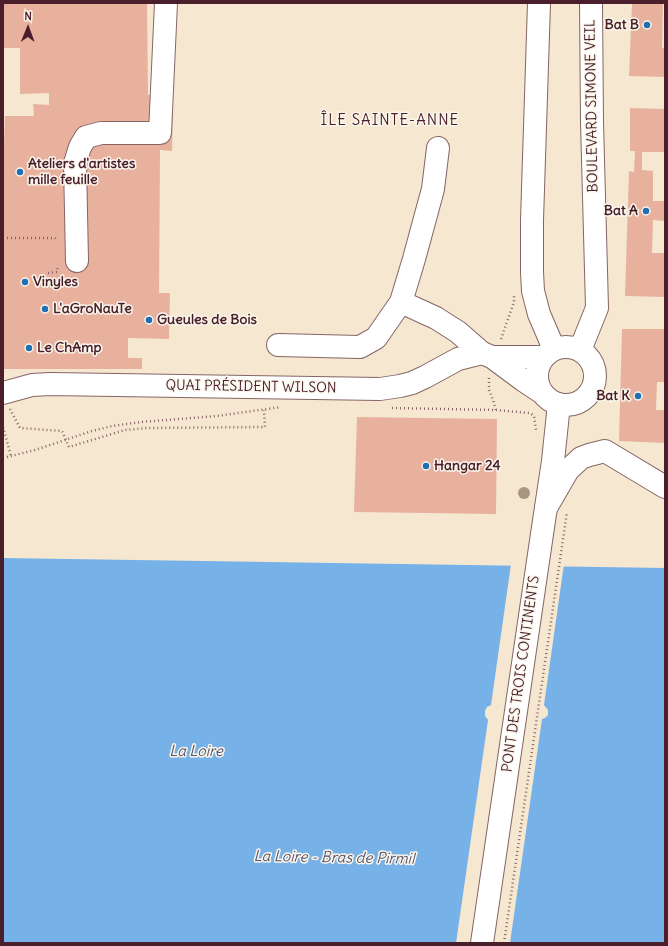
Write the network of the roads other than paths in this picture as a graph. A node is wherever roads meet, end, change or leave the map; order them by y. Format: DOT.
graph roads {
  1 [pos="166,3"];
  2 [pos="539,3"];
  3 [pos="591,3"];
  4 [pos="438,148"];
  5 [pos="68,262"];
  6 [pos="401,302"];
  7 [pos="278,345"];
  8 [pos="580,350"];
  9 [pos="549,353"];
  10 [pos="488,362"];
  11 [pos="541,392"];
  12 [pos="5,398"];
  13 [pos="559,404"];
  14 [pos="665,487"];
  15 [pos="546,509"];
  16 [pos="482,943"];
  1 -- 5 [label="main road"];
  2 -- 9 [label="main road"];
  3 -- 8 [label="main road, BOULEVARD SIMONE VEIL"];
  4 -- 6 [label="main road"];
  6 -- 7 [label="main road"];
  6 -- 10 [label="main road"];
  8 -- 9 [label="main road"];
  8 -- 13 [label="main road"];
  9 -- 10 [label="main road, QUAI PRÉSIDENT WILSON"];
  9 -- 11 [label="main road"];
  10 -- 11 [label="main road"];
  10 -- 12 [label="main road, QUAI PRÉSIDENT WILSON"];
  11 -- 13 [label="main road"];
  13 -- 15 [label="main road, PONT DES TROIS CONTINENTS"];
  14 -- 15 [label="main road"];
  15 -- 16 [label="main road, PONT DES TROIS CONTINENTS"];
}
